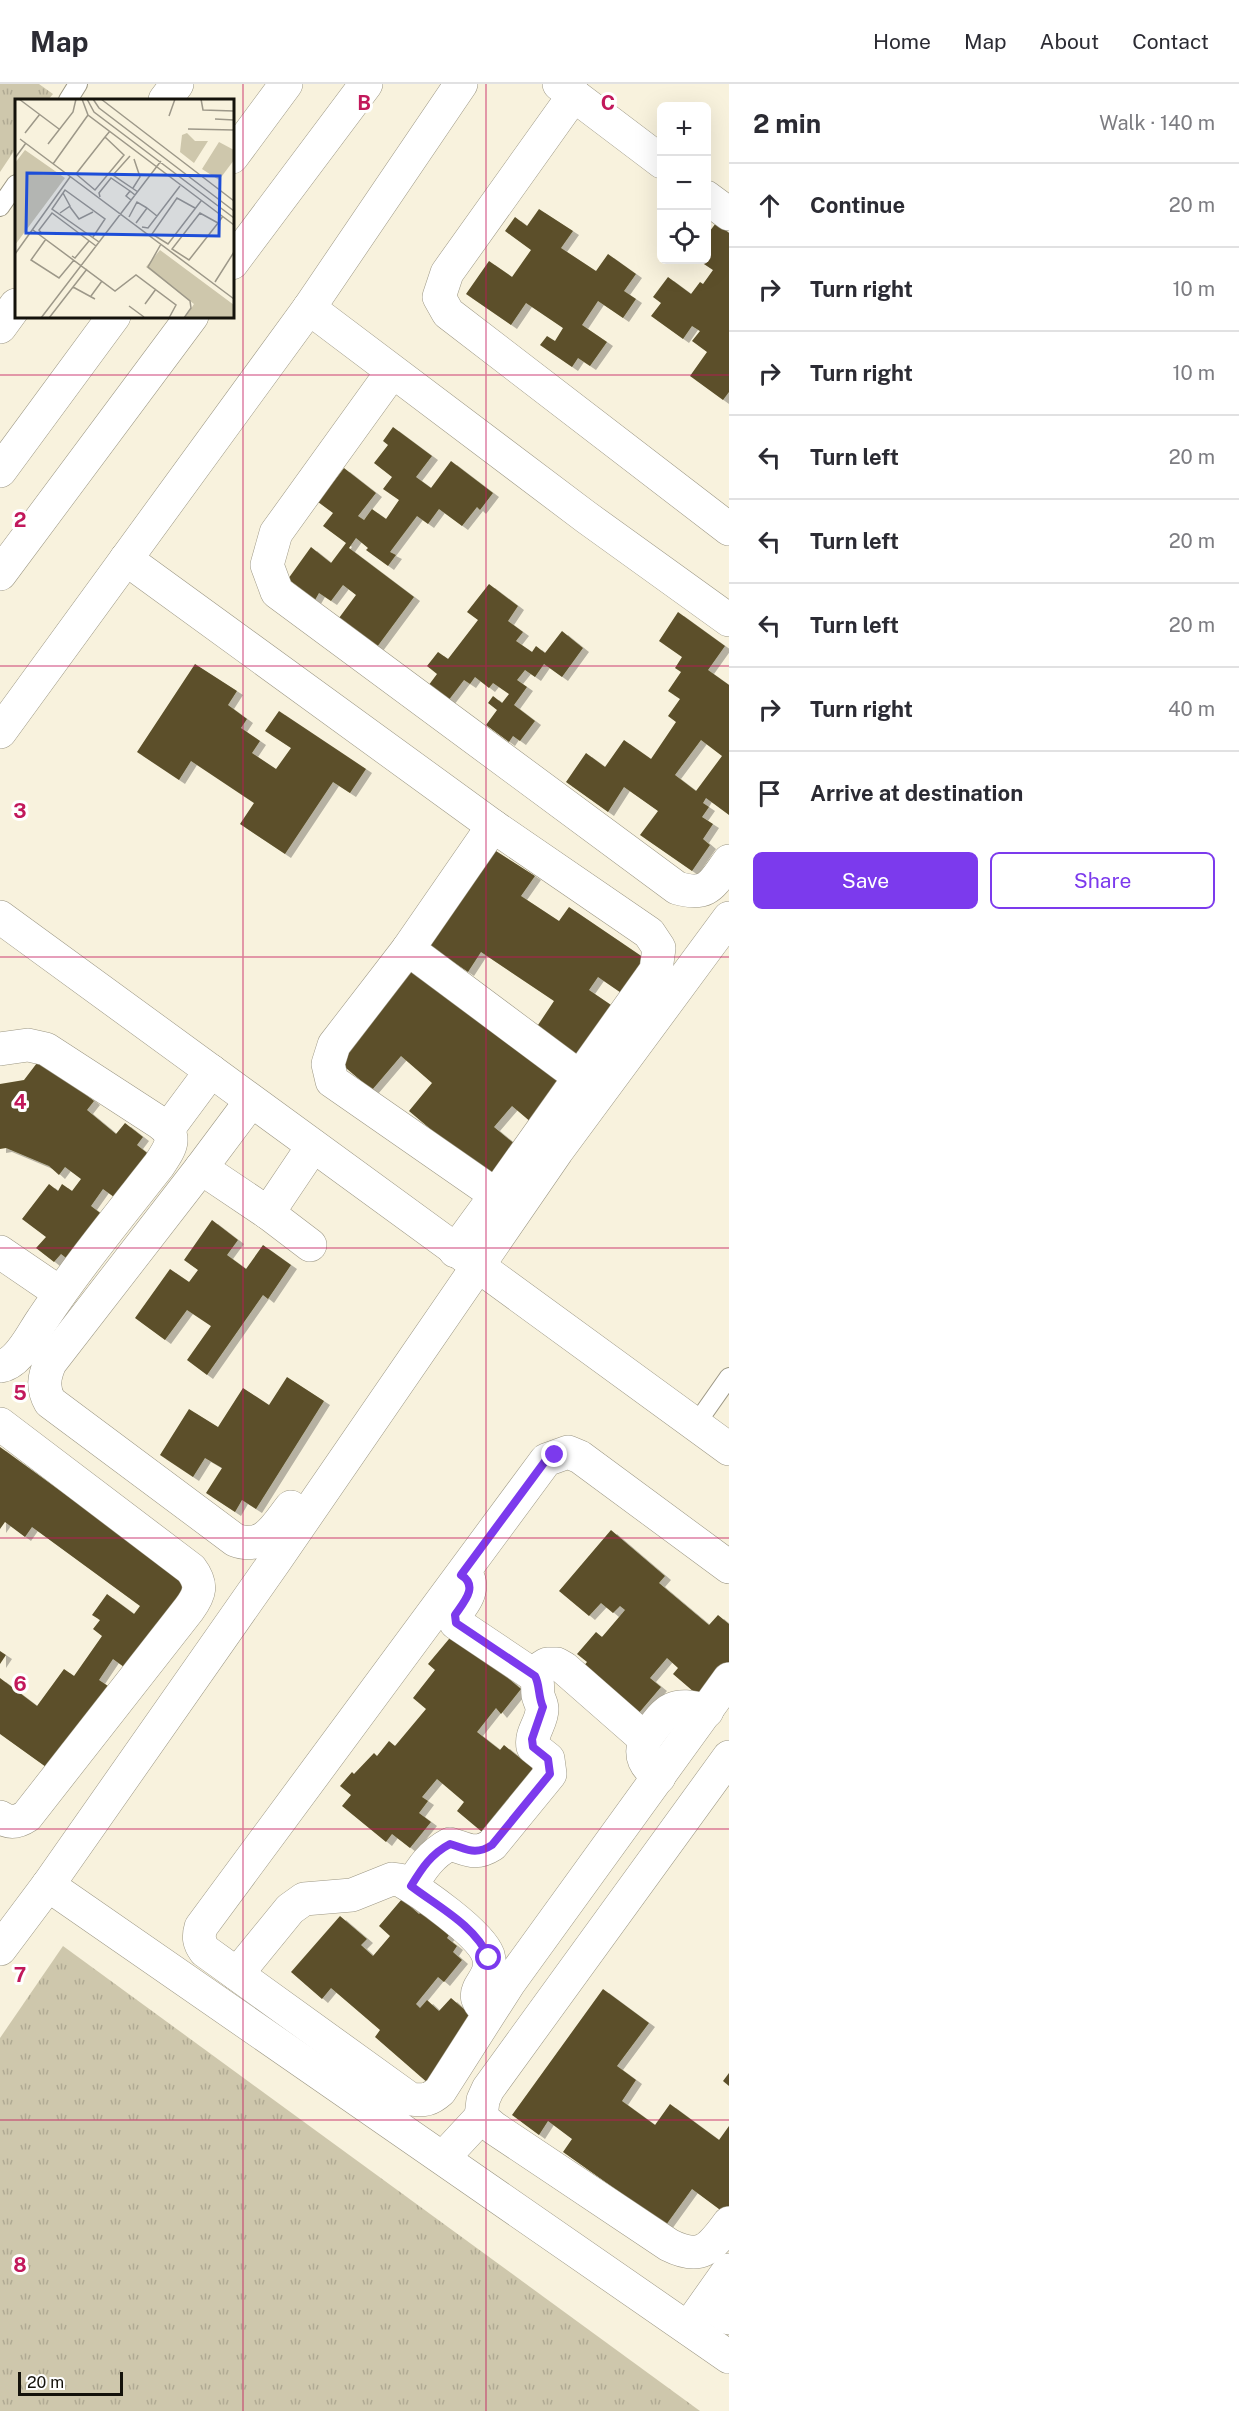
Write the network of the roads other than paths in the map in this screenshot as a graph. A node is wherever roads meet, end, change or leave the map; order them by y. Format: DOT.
graph roads {
  1 [pos="177,84"];
  2 [pos="286,84"];
  3 [pos="366,84"];
  4 [pos="461,84"];
  5 [pos="566,90"];
  6 [pos="166,99"];
  7 [pos="234,154"];
  8 [pos="657,158"];
  9 [pos="15,185"];
  10 [pos="711,201"];
  11 [pos="0,207"];
  12 [pos="729,214"];
  13 [pos="234,260"];
  14 [pos="15,306"];
  15 [pos="309,308"];
  16 [pos="113,318"];
  17 [pos="191,318"];
  18 [pos="0,327"];
  19 [pos="392,372"];
  20 [pos="0,471"];
  21 [pos="729,529"];
  22 [pos="126,560"];
  23 [pos="0,574"];
  24 [pos="729,620"];
  25 [pos="0,732"];
  26 [pos="493,826"];
  27 [pos="729,861"];
  28 [pos="0,917"];
  29 [pos="729,918"];
  30 [pos="408,949"];
  31 [pos="0,1049"];
  32 [pos="211,1071"];
  33 [pos="581,1078"];
  34 [pos="251,1101"];
  35 [pos="168,1129"];
  36 [pos="313,1146"];
  37 [pos="201,1168"];
  38 [pos="496,1195"];
  39 [pos="268,1213"];
  40 [pos="310,1245"];
  41 [pos="0,1252"];
  42 [pos="467,1259"];
  43 [pos="60,1293"];
  44 [pos="0,1366"];
  45 [pos="729,1377"];
  46 [pos="0,1424"];
  47 [pos="696,1424"];
  48 [pos="349,1428"];
  49 [pos="729,1449"];
  50 [pos="264,1553"];
  51 [pos="729,1567"];
  52 [pos="461,1575"];
  53 [pos="535,1676"];
  54 [pos="729,1679"];
  55 [pos="707,1711"];
  56 [pos="645,1739"];
  57 [pos="729,1757"];
  58 [pos="659,1777"];
  59 [pos="0,1817"];
  60 [pos="48,1885"];
  61 [pos="411,1886"];
  62 [pos="0,1949"];
  63 [pos="237,1974"];
  64 [pos="490,2013"];
  65 [pos="481,2117"];
  66 [pos="443,2158"];
  67 [pos="729,2223"];
  68 [pos="729,2270"];
  69 [pos="718,2310"];
  70 [pos="688,2328"];
  71 [pos="729,2356"];
  1 -- 6 [label="street"];
  2 -- 7 [label="street"];
  3 -- 13 [label="street"];
  4 -- 15 [label="street"];
  5 -- 8 [label="street"];
  5 -- 21 [label="street"];
  9 -- 11 [label="lane"];
  10 -- 12 [label="street"];
  14 -- 18 [label="street"];
  15 -- 19 [label="street"];
  15 -- 22 [label="street"];
  16 -- 20 [label="street"];
  17 -- 23 [label="street"];
  19 -- 24 [label="street"];
  19 -- 27 [label="street"];
  22 -- 25 [label="street"];
  22 -- 26 [label="street"];
  26 -- 30 [label="street"];
  26 -- 33 [label="street"];
  28 -- 32 [label="street"];
  29 -- 42 [label="street"];
  30 -- 33 [label="street"];
  30 -- 38 [label="street"];
  31 -- 35 [label="street"];
  32 -- 34 [label="street"];
  32 -- 35 [label="street"];
  33 -- 38 [label="street"];
  34 -- 36 [label="street"];
  34 -- 37 [label="street"];
  35 -- 43 [label="street"];
  36 -- 39 [label="street"];
  36 -- 42 [label="street"];
  37 -- 39 [label="street"];
  37 -- 50 [label="street"];
  38 -- 42 [label="street"];
  39 -- 40 [label="street"];
  41 -- 43 [label="street"];
  42 -- 47 [label="street"];
  42 -- 50 [label="street"];
  43 -- 44 [label="street"];
  45 -- 47 [label="lane"];
  46 -- 59 [label="street"];
  47 -- 49 [label="street"];
  48 -- 50 [label="street"];
  50 -- 60 [label="street"];
  51 -- 52 [label="street"];
  52 -- 53 [label="street"];
  52 -- 63 [label="street"];
  53 -- 56 [label="street"];
  53 -- 61 [label="street"];
  54 -- 55 [label="street"];
  55 -- 56 [label="street"];
  55 -- 58 [label="street"];
  56 -- 58 [label="street"];
  57 -- 65 [label="street"];
  58 -- 64 [label="street"];
  60 -- 62 [label="street"];
  60 -- 66 [label="street"];
  61 -- 63 [label="street"];
  61 -- 64 [label="street"];
  63 -- 64 [label="street"];
  65 -- 66 [label="street"];
  65 -- 67 [label="street"];
  66 -- 70 [label="street"];
  68 -- 69 [label="street"];
  69 -- 70 [label="street"];
  70 -- 71 [label="street"];
}
